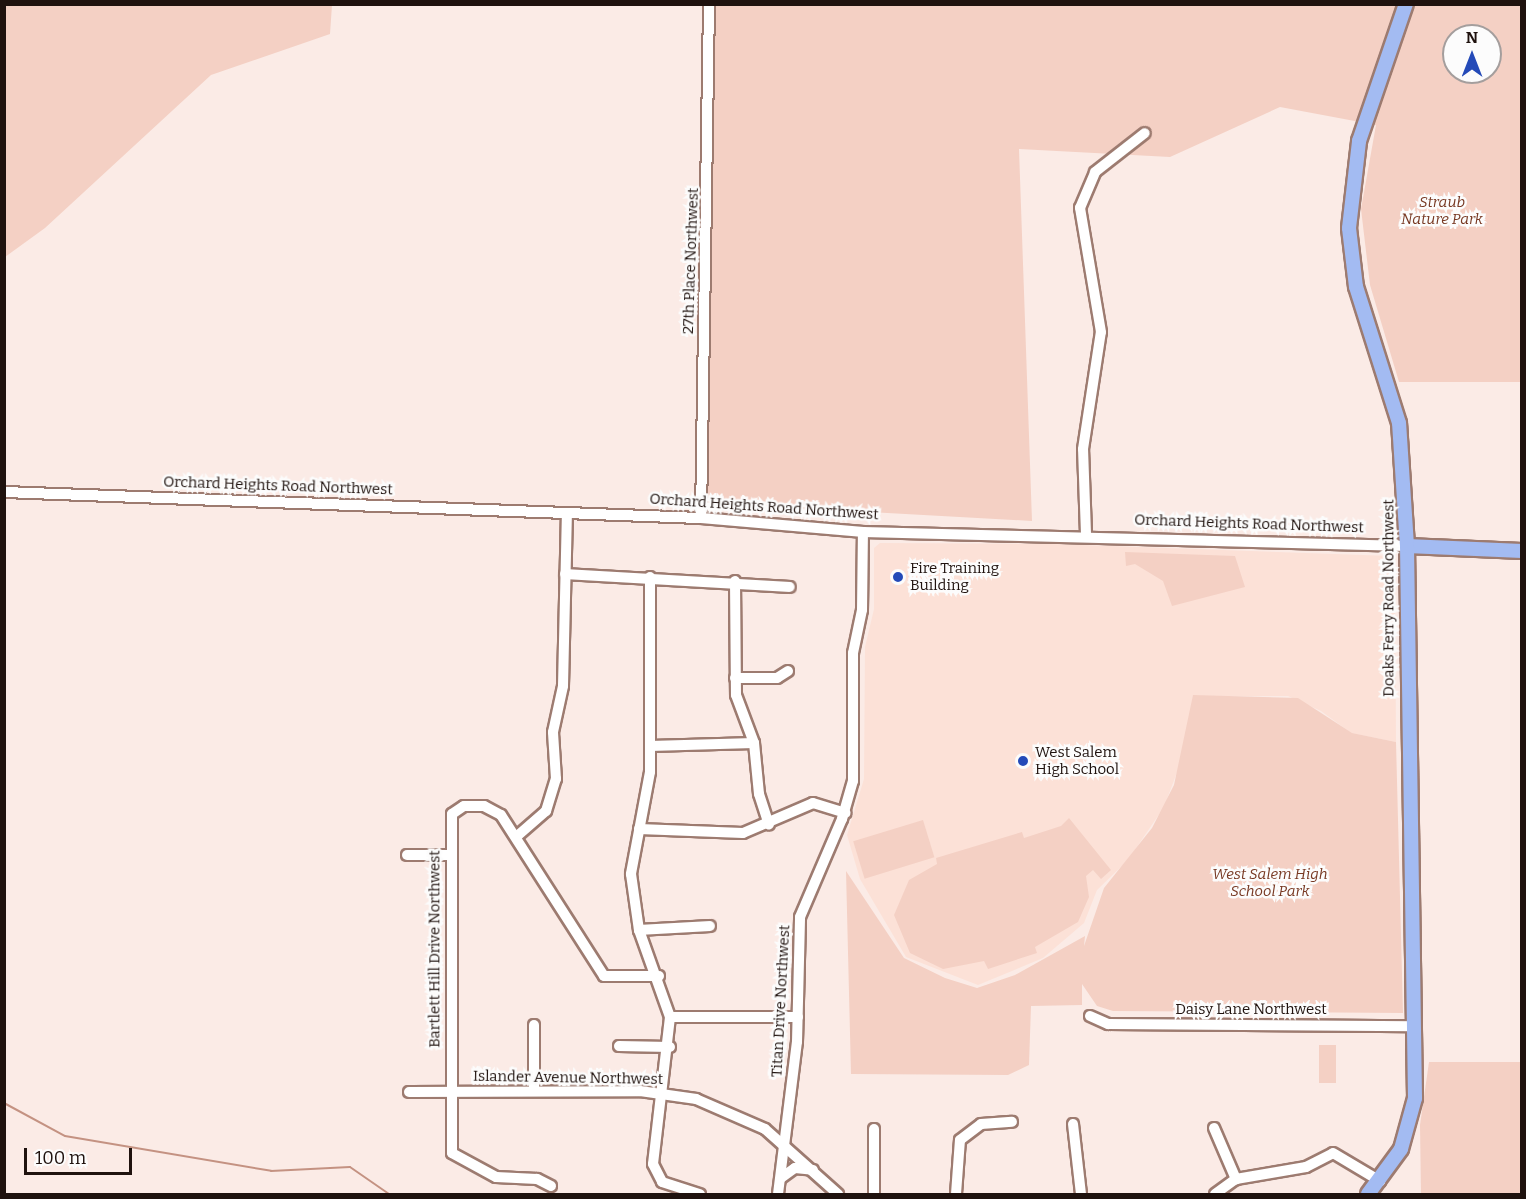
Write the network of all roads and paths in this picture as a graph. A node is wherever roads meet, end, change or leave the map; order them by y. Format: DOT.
graph roads {
  1 [pos="708,4"];
  2 [pos="1406,4"];
  3 [pos="1145,133"];
  4 [pos="4,492"];
  5 [pos="567,513"];
  6 [pos="701,518"];
  7 [pos="863,532"];
  8 [pos="1086,534"];
  9 [pos="1407,546"];
  10 [pos="1521,551"];
  11 [pos="565,574"];
  12 [pos="650,577"];
  13 [pos="735,581"];
  14 [pos="790,587"];
  15 [pos="788,671"];
  16 [pos="735,678"];
  17 [pos="754,743"];
  18 [pos="650,746"];
  19 [pos="845,813"];
  20 [pos="769,824"];
  21 [pos="639,830"];
  22 [pos="516,837"];
  23 [pos="407,855"];
  24 [pos="450,855"];
  25 [pos="710,926"];
  26 [pos="639,930"];
  27 [pos="659,976"];
  28 [pos="1090,1016"];
  29 [pos="670,1017"];
  30 [pos="798,1017"];
  31 [pos="534,1025"];
  32 [pos="1414,1026"];
  33 [pos="619,1046"];
  34 [pos="670,1047"];
  35 [pos="534,1091"];
  36 [pos="409,1092"];
  37 [pos="450,1092"];
  38 [pos="664,1093"];
  39 [pos="1012,1122"];
  40 [pos="1073,1124"];
  41 [pos="1214,1128"];
  42 [pos="874,1129"];
  43 [pos="785,1144"];
  44 [pos="813,1170"];
  45 [pos="781,1178"];
  46 [pos="1236,1179"];
  47 [pos="1380,1181"];
  48 [pos="551,1186"];
  49 [pos="700,1194"];
  50 [pos="778,1194"];
  51 [pos="838,1194"];
  52 [pos="874,1194"];
  53 [pos="956,1194"];
  54 [pos="1082,1194"];
  55 [pos="1215,1194"];
  56 [pos="1368,1194"];
  1 -- 6 [label="street, 27th Place Northwest"];
  2 -- 9 [label="main road, Doaks Ferry Road Northwest"];
  3 -- 8 [label="street"];
  4 -- 5 [label="street, Orchard Heights Road Northwest"];
  5 -- 6 [label="street, Orchard Heights Road Northwest"];
  5 -- 11 [label="street"];
  6 -- 7 [label="street, Orchard Heights Road Northwest"];
  7 -- 8 [label="street, Orchard Heights Road Northwest"];
  7 -- 19 [label="street, Titan Drive Northwest"];
  8 -- 9 [label="street, Orchard Heights Road Northwest"];
  9 -- 10 [label="main road, Orchard Heights Road Northwest"];
  9 -- 32 [label="main road, Doaks Ferry Road Northwest"];
  11 -- 12 [label="street"];
  11 -- 22 [label="street"];
  12 -- 13 [label="street"];
  12 -- 18 [label="street"];
  13 -- 14 [label="street"];
  13 -- 16 [label="street"];
  15 -- 16 [label="street"];
  16 -- 17 [label="street"];
  17 -- 18 [label="street"];
  17 -- 20 [label="street"];
  18 -- 21 [label="street"];
  19 -- 20 [label="street"];
  19 -- 30 [label="street, Titan Drive Northwest"];
  20 -- 21 [label="street"];
  21 -- 26 [label="street"];
  22 -- 24 [label="street, Bartlett Hill Drive Northwest"];
  22 -- 27 [label="street"];
  23 -- 24 [label="street"];
  24 -- 37 [label="street, Bartlett Hill Drive Northwest"];
  25 -- 26 [label="street"];
  26 -- 27 [label="street"];
  27 -- 29 [label="street"];
  28 -- 32 [label="street, Daisy Lane Northwest"];
  29 -- 30 [label="street"];
  29 -- 34 [label="street"];
  30 -- 43 [label="street, Titan Drive Northwest"];
  31 -- 35 [label="street"];
  32 -- 47 [label="main road, Doaks Ferry Road Northwest"];
  33 -- 34 [label="street"];
  34 -- 38 [label="street"];
  35 -- 37 [label="street, Islander Avenue Northwest"];
  35 -- 38 [label="street, Islander Avenue Northwest"];
  36 -- 37 [label="street, Islander Avenue Northwest"];
  37 -- 48 [label="street, Bartlett Hill Drive Northwest"];
  38 -- 43 [label="street, Islander Avenue Northwest"];
  38 -- 49 [label="street"];
  39 -- 53 [label="street"];
  40 -- 54 [label="street"];
  41 -- 46 [label="street"];
  42 -- 52 [label="street"];
  43 -- 44 [label="street, Islander Avenue Northwest"];
  43 -- 45 [label="street, Titan Drive Northwest"];
  44 -- 45 [label="street"];
  44 -- 51 [label="street, Islander Avenue Northwest"];
  45 -- 50 [label="street, Titan Drive Northwest"];
  46 -- 47 [label="street"];
  46 -- 55 [label="street"];
  47 -- 56 [label="main road, Doaks Ferry Road Northwest"];
}
